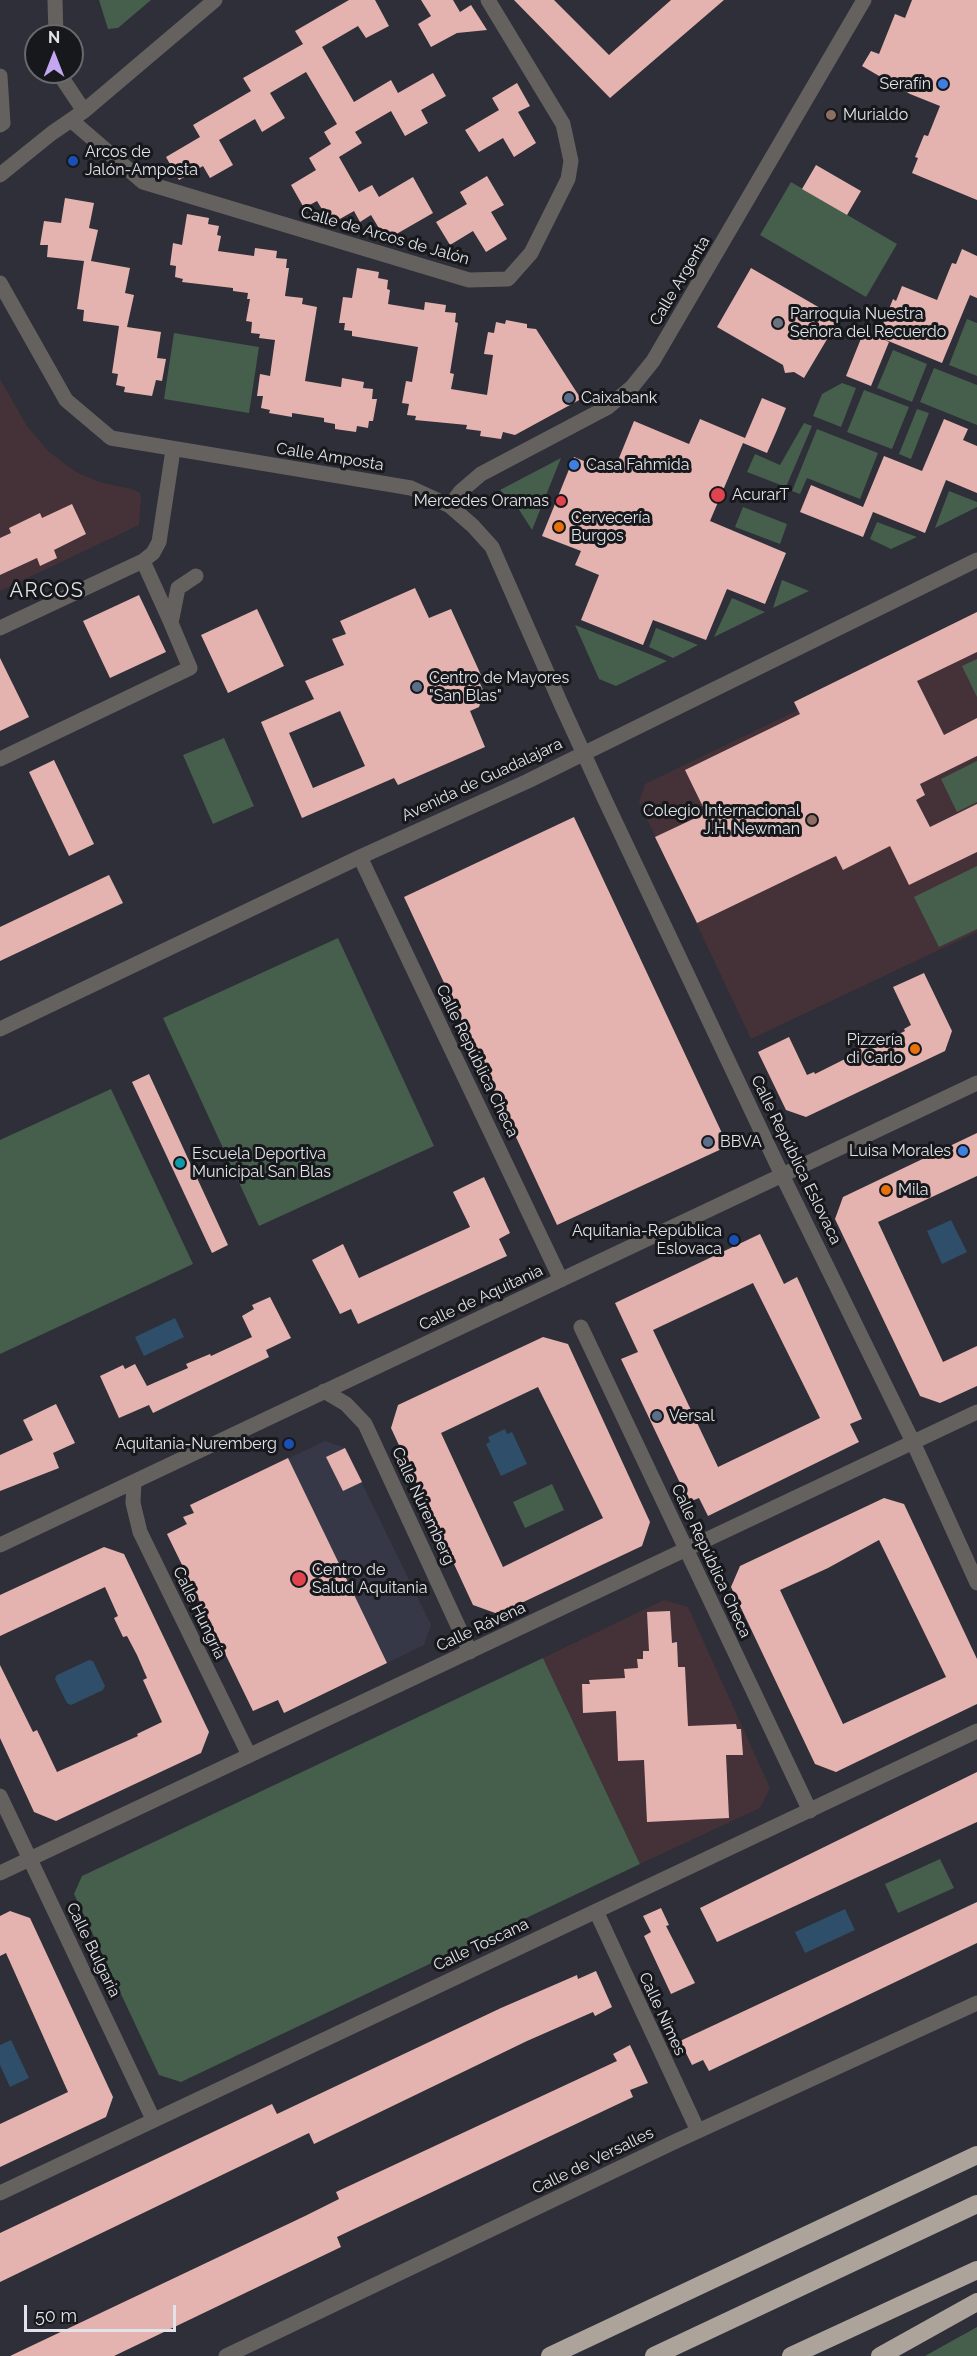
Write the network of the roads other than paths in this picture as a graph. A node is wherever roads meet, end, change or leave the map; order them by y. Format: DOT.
graph roads {
  1 [pos="55,0"];
  2 [pos="215,0"];
  3 [pos="488,0"];
  4 [pos="864,0"];
  5 [pos="196,8"];
  6 [pos="56,24"];
  7 [pos="0,76"];
  8 [pos="66,84"];
  9 [pos="84,111"];
  10 [pos="72,121"];
  11 [pos="0,125"];
  12 [pos="2,169"];
  13 [pos="0,283"];
  14 [pos="173,450"];
  15 [pos="450,506"];
  16 [pos="977,560"];
  17 [pos="143,561"];
  18 [pos="196,576"];
  19 [pos="171,623"];
  20 [pos="0,628"];
  21 [pos="583,752"];
  22 [pos="0,759"];
  23 [pos="360,857"];
  24 [pos="0,1029"];
  25 [pos="977,1083"];
  26 [pos="782,1175"];
  27 [pos="561,1280"];
  28 [pos="581,1327"];
  29 [pos="324,1391"];
  30 [pos="977,1412"];
  31 [pos="913,1442"];
  32 [pos="134,1482"];
  33 [pos="0,1545"];
  34 [pos="686,1550"];
  35 [pos="977,1583"];
  36 [pos="470,1652"];
  37 [pos="977,1731"];
  38 [pos="249,1755"];
  39 [pos="0,1796"];
  40 [pos="810,1811"];
  41 [pos="30,1859"];
  42 [pos="0,1873"];
  43 [pos="596,1911"];
  44 [pos="977,2002"];
  45 [pos="153,2119"];
  46 [pos="698,2131"];
  47 [pos="977,2156"];
  48 [pos="0,2193"];
  49 [pos="977,2204"];
  50 [pos="977,2270"];
  51 [pos="977,2302"];
  52 [pos="226,2356"];
  53 [pos="550,2356"];
  54 [pos="654,2356"];
  55 [pos="791,2356"];
  56 [pos="880,2356"];
  1 -- 6 [label="street"];
  2 -- 5 [label="street"];
  3 -- 10 [label="street, Calle de Arcos de Jalón"];
  4 -- 15 [label="street, Calle Argenta"];
  5 -- 9 [label="street"];
  7 -- 11 [label="street"];
  8 -- 9 [label="street"];
  9 -- 10 [label="street"];
  10 -- 12 [label="street"];
  13 -- 14 [label="street, Calle Amposta"];
  14 -- 15 [label="street, Calle Amposta"];
  14 -- 17 [label="street"];
  15 -- 21 [label="street, Calle Amposta"];
  16 -- 21 [label="street, Avenida de Guadalajara"];
  17 -- 19 [label="street"];
  17 -- 20 [label="street"];
  18 -- 19 [label="street"];
  19 -- 22 [label="street"];
  21 -- 23 [label="street, Avenida de Guadalajara"];
  21 -- 26 [label="street, Calle República Eslovaca"];
  23 -- 24 [label="street, Avenida de Guadalajara"];
  23 -- 27 [label="street, Calle República Checa"];
  25 -- 26 [label="street, Calle de Aquitania"];
  26 -- 27 [label="street, Calle de Aquitania"];
  26 -- 31 [label="street, Calle República Eslovaca"];
  27 -- 29 [label="street, Calle de Aquitania"];
  28 -- 34 [label="street, Calle República Checa"];
  29 -- 32 [label="street, Calle de Aquitania"];
  29 -- 36 [label="street, Calle Núremberg"];
  30 -- 31 [label="street, Calle Rávena"];
  31 -- 34 [label="street, Calle Rávena"];
  31 -- 35 [label="street, Calle República Eslovaca"];
  32 -- 33 [label="street, Calle de Aquitania"];
  32 -- 38 [label="street, Calle Hungría"];
  34 -- 36 [label="street, Calle Rávena"];
  34 -- 40 [label="street, Calle República Checa"];
  36 -- 38 [label="street, Calle Rávena"];
  37 -- 40 [label="street, Calle Toscana"];
  38 -- 41 [label="street, Calle Rávena"];
  39 -- 41 [label="street, Calle Bulgaria"];
  40 -- 43 [label="street, Calle Toscana"];
  41 -- 42 [label="street, Calle Rávena"];
  41 -- 45 [label="street, Calle Bulgaria"];
  43 -- 45 [label="street, Calle Toscana"];
  43 -- 46 [label="street, Calle Nimes"];
  44 -- 46 [label="street, Calle de Versalles"];
  45 -- 48 [label="street, Calle Toscana"];
  46 -- 52 [label="street, Calle de Versalles"];
  47 -- 53 [label="highway"];
  49 -- 54 [label="highway"];
  50 -- 55 [label="highway"];
  51 -- 56 [label="highway"];
}
